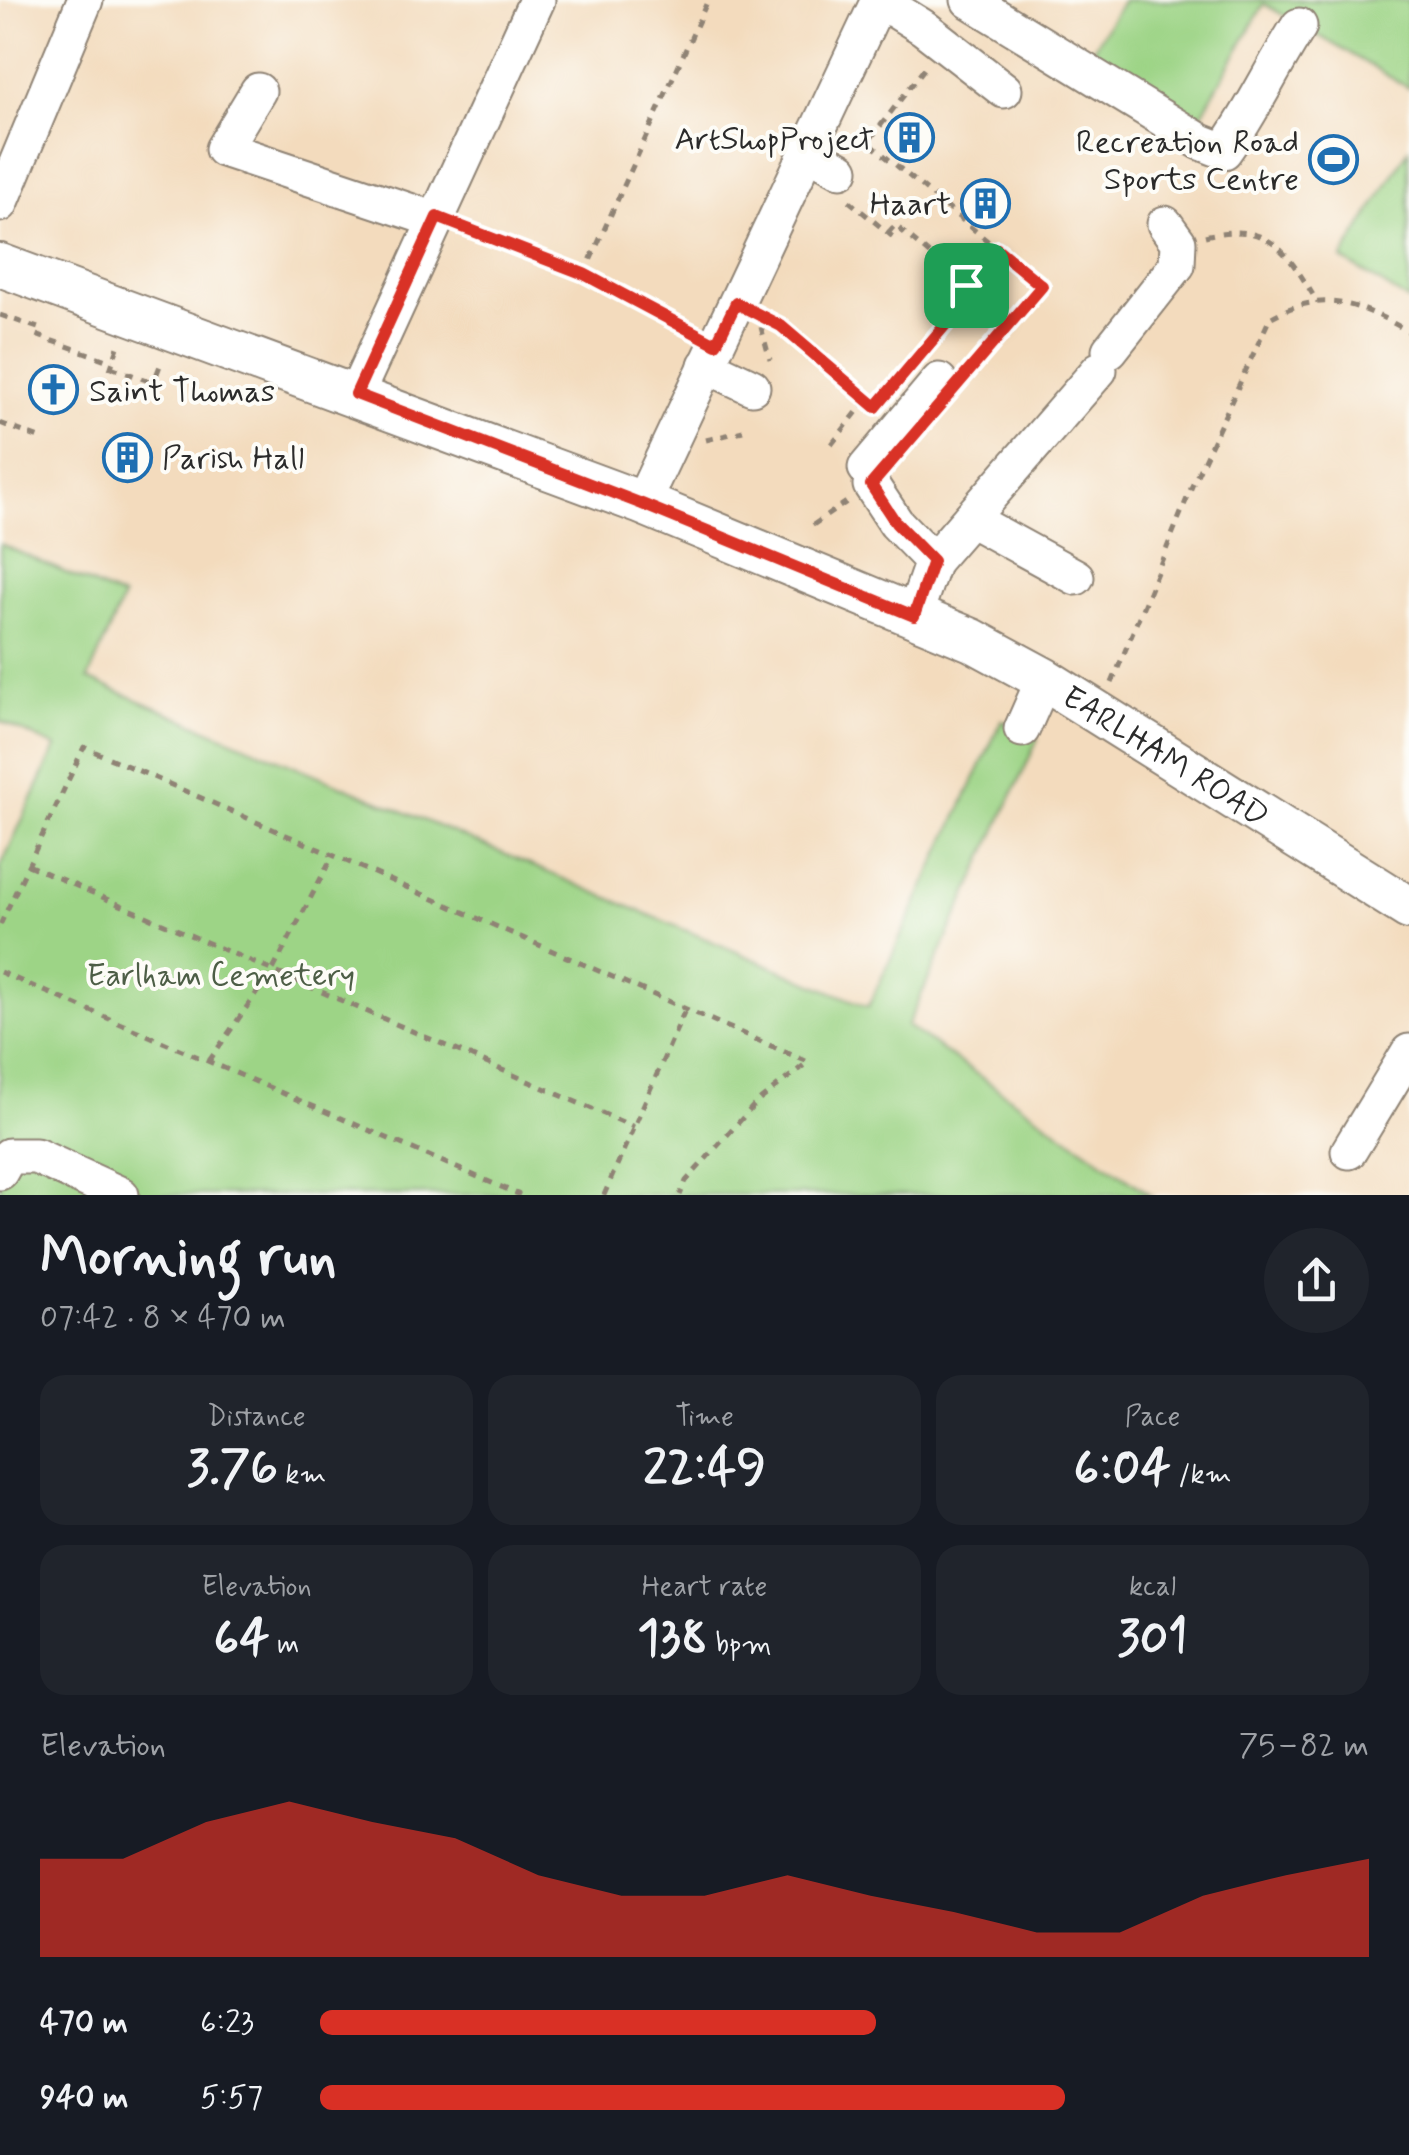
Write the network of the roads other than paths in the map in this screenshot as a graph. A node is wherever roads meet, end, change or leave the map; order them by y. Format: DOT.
graph roads {
  1 [pos="84,0"];
  2 [pos="537,0"];
  3 [pos="878,0"];
  4 [pos="969,0"];
  5 [pos="1299,26"];
  6 [pos="1004,90"];
  7 [pos="258,91"];
  8 [pos="809,152"];
  9 [pos="841,170"];
  10 [pos="0,204"];
  11 [pos="436,219"];
  12 [pos="1172,233"];
  13 [pos="0,266"];
  14 [pos="711,354"];
  15 [pos="939,374"];
  16 [pos="752,387"];
  17 [pos="356,394"];
  18 [pos="642,504"];
  19 [pos="970,520"];
  20 [pos="933,561"];
  21 [pos="1076,577"];
  22 [pos="914,616"];
  23 [pos="1044,679"];
  24 [pos="1022,729"];
  25 [pos="1409,908"];
  26 [pos="1409,1052"];
  27 [pos="1349,1151"];
  28 [pos="0,1172"];
  29 [pos="122,1195"];
  1 -- 10 [label="street"];
  2 -- 11 [label="street"];
  3 -- 6 [label="street"];
  3 -- 8 [label="street"];
  4 -- 5 [label="street"];
  7 -- 11 [label="street"];
  8 -- 9 [label="street"];
  8 -- 14 [label="street"];
  11 -- 17 [label="street"];
  12 -- 19 [label="street"];
  13 -- 17 [label="main road, EARLHAM ROAD"];
  14 -- 16 [label="street"];
  14 -- 18 [label="street"];
  15 -- 20 [label="street"];
  17 -- 18 [label="main road, EARLHAM ROAD"];
  18 -- 22 [label="main road, EARLHAM ROAD"];
  19 -- 20 [label="street"];
  19 -- 21 [label="street"];
  20 -- 22 [label="street"];
  22 -- 23 [label="main road, EARLHAM ROAD"];
  23 -- 24 [label="street"];
  23 -- 25 [label="main road, EARLHAM ROAD"];
  26 -- 27 [label="street"];
  28 -- 29 [label="street"];
}
